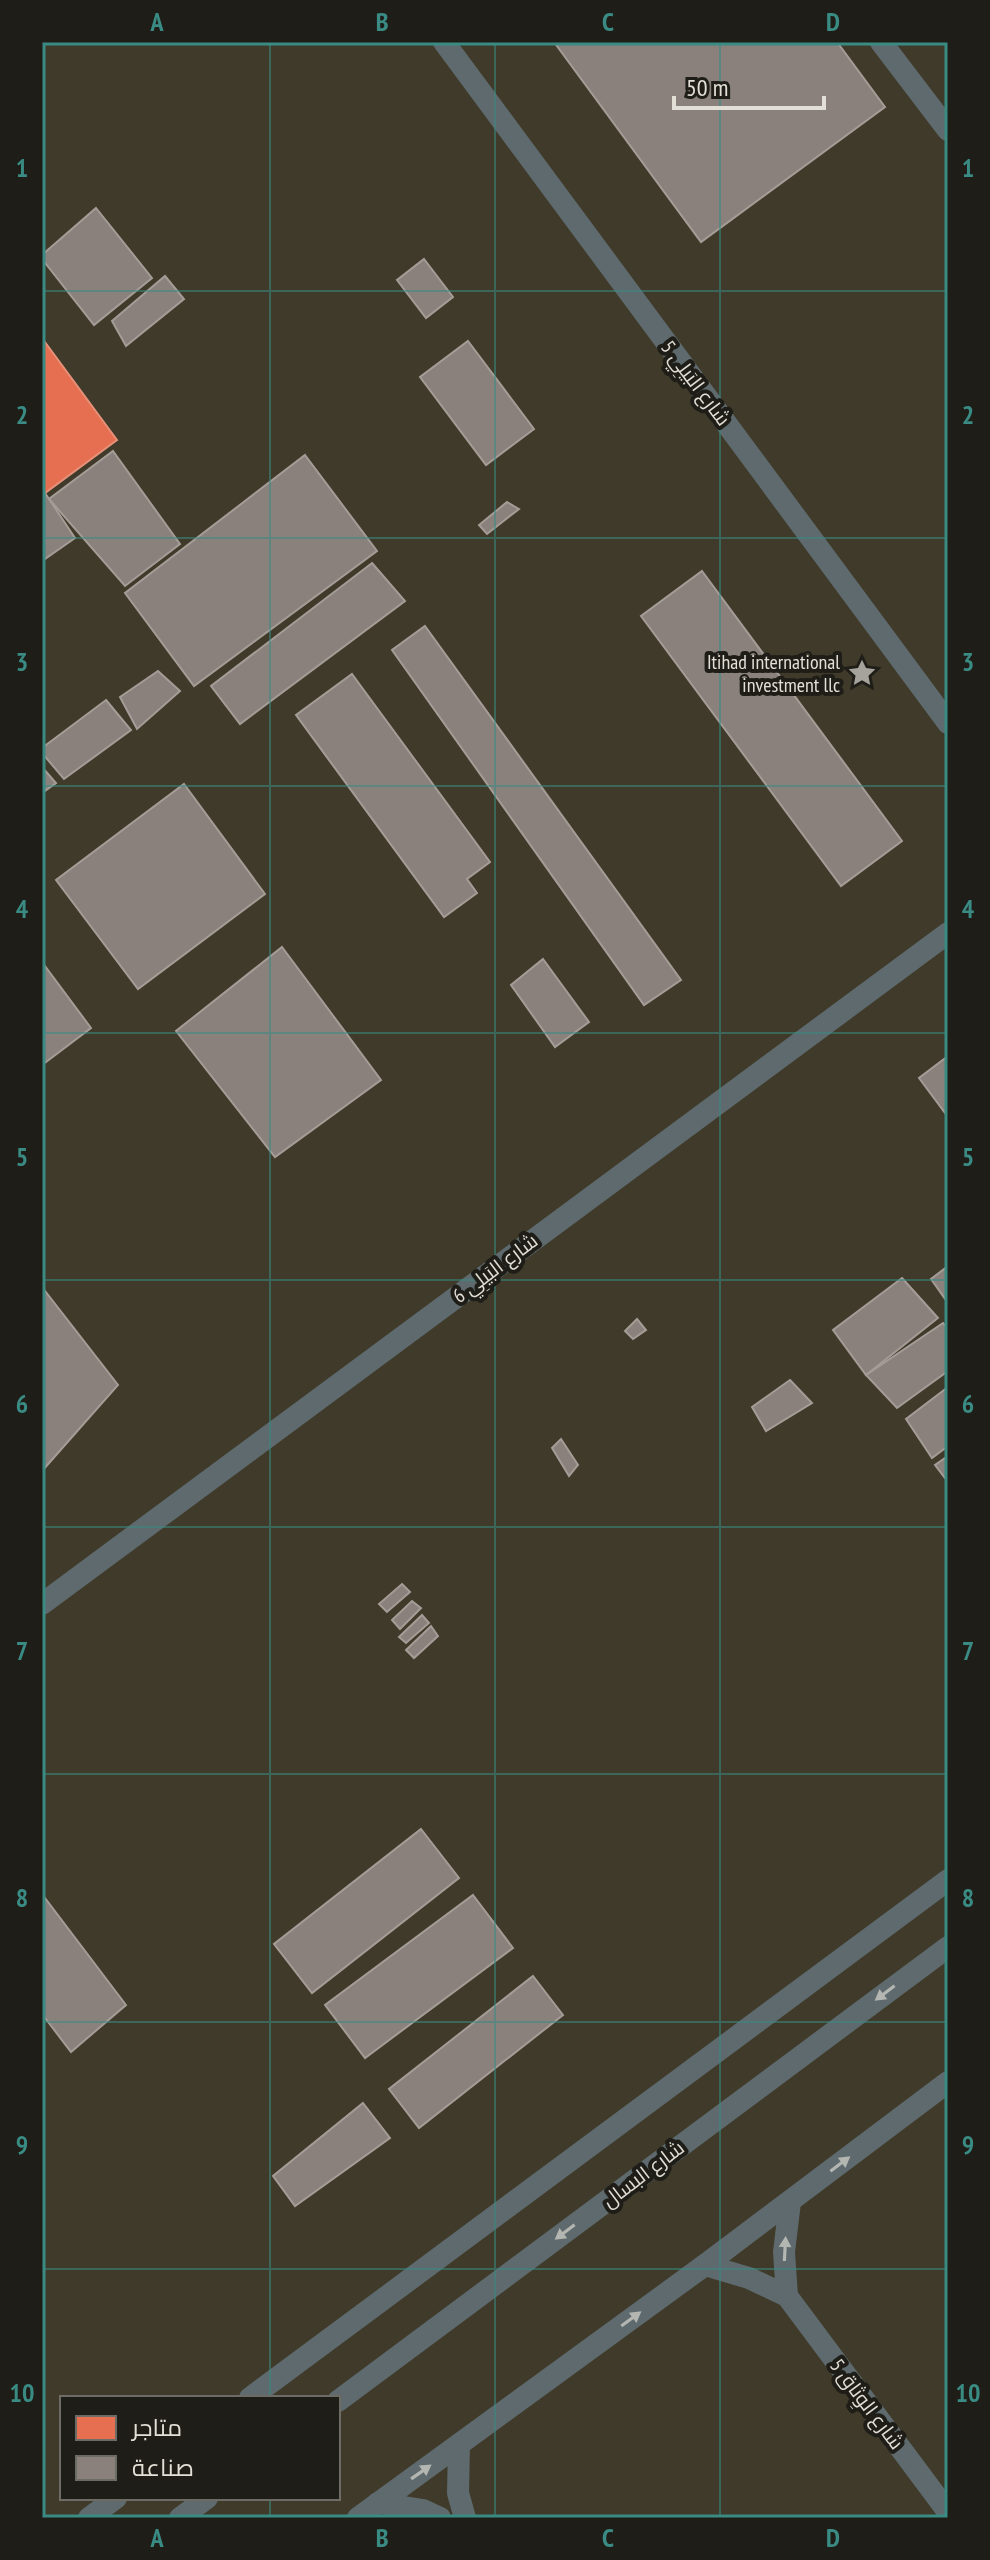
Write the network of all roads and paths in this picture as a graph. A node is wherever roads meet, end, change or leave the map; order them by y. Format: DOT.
graph roads {
  1 [pos="444,42"];
  2 [pos="881,42"];
  3 [pos="948,130"];
  4 [pos="948,723"];
  5 [pos="948,933"];
  6 [pos="42,1604"];
  7 [pos="948,1880"];
  8 [pos="948,1947"];
  9 [pos="948,2082"];
  10 [pos="790,2202"];
  11 [pos="705,2265"];
  12 [pos="787,2296"];
  13 [pos="253,2396"];
  14 [pos="340,2400"];
  15 [pos="459,2445"];
  16 [pos="113,2500"];
  17 [pos="204,2500"];
  18 [pos="378,2503"];
  19 [pos="948,2512"];
  20 [pos="89,2518"];
  21 [pos="180,2518"];
  22 [pos="358,2518"];
  23 [pos="440,2518"];
  24 [pos="465,2518"];
  1 -- 4 [label="street, شارع البَيلِي 5"];
  2 -- 3 [label="street"];
  5 -- 6 [label="street, شارع البَيلِي 6"];
  7 -- 13 [label="street"];
  8 -- 14 [label="street, شارع البسال, one-way"];
  10 -- 9 [label="street, one-way"];
  10 -- 11 [label="street"];
  12 -- 10 [label="street, one-way"];
  11 -- 12 [label="street, شارع الوِثاق 5"];
  15 -- 11 [label="street, one-way"];
  12 -- 19 [label="street, شارع الوِثاق 5"];
  18 -- 15 [label="street, one-way"];
  15 -- 24 [label="street"];
  16 -- 20 [label="street"];
  17 -- 21 [label="street"];
  18 -- 22 [label="street"];
  18 -- 23 [label="street"];
}
